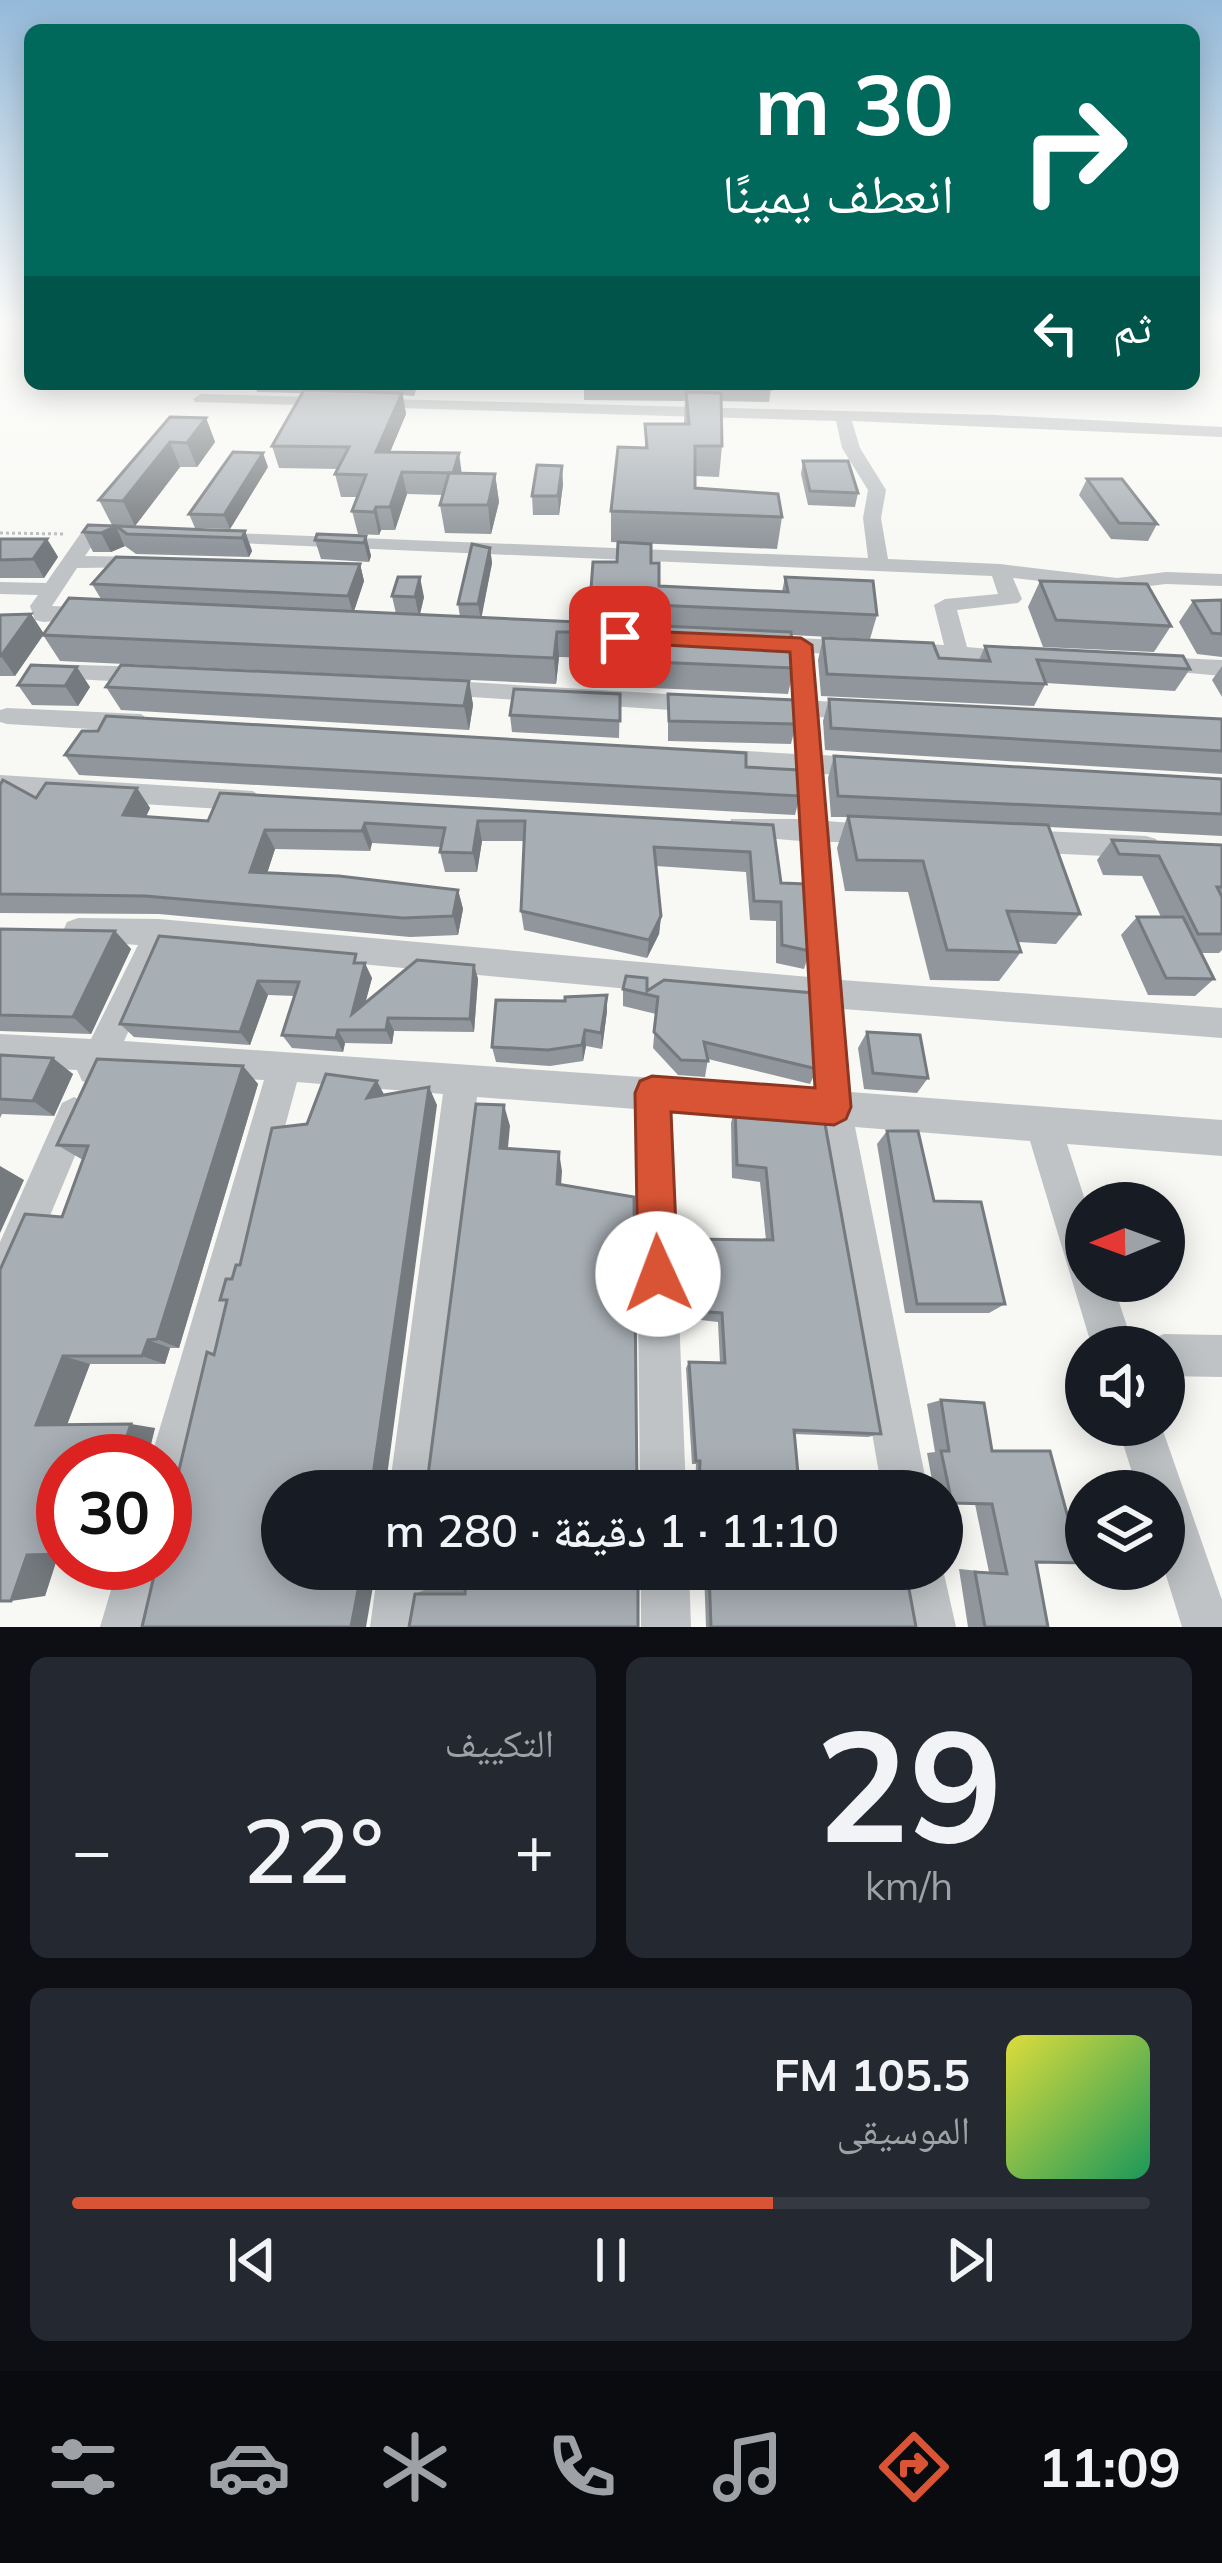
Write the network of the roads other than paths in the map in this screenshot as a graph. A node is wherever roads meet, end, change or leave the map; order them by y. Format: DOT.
graph roads {
  1 [pos="202,397"];
  2 [pos="337,397"];
  3 [pos="188,416"];
  4 [pos="843,416"];
  5 [pos="1222,432"];
  6 [pos="104,511"];
  7 [pos="90,535"];
  8 [pos="186,535"];
  9 [pos="72,562"];
  10 [pos="879,564"];
  11 [pos="177,565"];
  12 [pos="1000,570"];
  13 [pos="1222,580"];
  14 [pos="98,587"];
  15 [pos="0,588"];
  16 [pos="50,589"];
  17 [pos="124,614"];
  18 [pos="43,615"];
  19 [pos="16,624"];
  20 [pos="731,642"];
  21 [pos="801,645"];
  22 [pos="958,653"];
  23 [pos="1046,658"];
  24 [pos="1134,663"];
  25 [pos="1222,668"];
  26 [pos="40,672"];
  27 [pos="174,676"];
  28 [pos="403,686"];
  29 [pos="806,708"];
  30 [pos="898,713"];
  31 [pos="4,721"];
  32 [pos="167,724"];
  33 [pos="695,757"];
  34 [pos="811,764"];
  35 [pos="902,769"];
  36 [pos="0,785"];
  37 [pos="277,803"];
  38 [pos="720,826"];
  39 [pos="815,830"];
  40 [pos="911,836"];
  41 [pos="982,839"];
  42 [pos="1174,849"];
  43 [pos="45,931"];
  44 [pos="159,932"];
  45 [pos="824,993"];
  46 [pos="1222,1023"];
  47 [pos="0,1050"];
  48 [pos="101,1054"];
  49 [pos="285,1065"];
  50 [pos="463,1079"];
  51 [pos="652,1093"];
  52 [pos="834,1107"];
  53 [pos="1043,1126"];
  54 [pos="1222,1138"];
  55 [pos="1065,1196"];
  56 [pos="0,1288"];
  57 [pos="1185,1355"];
  58 [pos="1222,1356"];
  59 [pos="180,1434"];
  60 [pos="415,1470"];
  61 [pos="662,1470"];
  62 [pos="901,1470"];
  63 [pos="1185,1561"];
  64 [pos="135,1590"];
  65 [pos="399,1590"];
  66 [pos="665,1590"];
  67 [pos="924,1590"];
  68 [pos="125,1627"];
  69 [pos="395,1627"];
  70 [pos="666,1627"];
  71 [pos="931,1627"];
  72 [pos="1207,1627"];
  1 -- 3 [label="street"];
  2 -- 4 [label="street"];
  4 -- 5 [label="street"];
  4 -- 10 [label="street"];
  6 -- 7 [label="street"];
  7 -- 9 [label="street"];
  7 -- 14 [label="street"];
  8 -- 10 [label="street"];
  9 -- 14 [label="street"];
  9 -- 16 [label="street"];
  10 -- 12 [label="street"];
  11 -- 14 [label="street"];
  12 -- 13 [label="street"];
  12 -- 22 [label="street"];
  14 -- 17 [label="street"];
  14 -- 18 [label="street"];
  14 -- 26 [label="street"];
  15 -- 16 [label="street"];
  16 -- 18 [label="street"];
  18 -- 19 [label="street"];
  20 -- 21 [label="street"];
  21 -- 22 [label="street"];
  21 -- 29 [label="street"];
  22 -- 23 [label="street"];
  24 -- 25 [label="street"];
  26 -- 27 [label="street"];
  26 -- 31 [label="street"];
  28 -- 29 [label="street"];
  29 -- 30 [label="street"];
  29 -- 34 [label="street"];
  31 -- 32 [label="street"];
  33 -- 34 [label="street"];
  34 -- 35 [label="street"];
  34 -- 39 [label="street"];
  36 -- 37 [label="street"];
  38 -- 39 [label="street"];
  39 -- 40 [label="street"];
  39 -- 45 [label="street"];
  41 -- 42 [label="street"];
  43 -- 44 [label="street"];
  44 -- 45 [label="street"];
  44 -- 48 [label="street"];
  45 -- 46 [label="street"];
  45 -- 52 [label="street"];
  47 -- 48 [label="street"];
  48 -- 49 [label="street"];
  48 -- 56 [label="street"];
  49 -- 50 [label="street"];
  49 -- 59 [label="street"];
  50 -- 51 [label="street"];
  50 -- 60 [label="street"];
  51 -- 52 [label="street"];
  51 -- 61 [label="street"];
  52 -- 53 [label="street"];
  52 -- 62 [label="street"];
  53 -- 54 [label="street"];
  53 -- 55 [label="street"];
  57 -- 58 [label="street"];
  63 -- 72 [label="street"];
  64 -- 68 [label="street"];
  65 -- 69 [label="street"];
  66 -- 70 [label="street"];
  67 -- 71 [label="street"];
}
